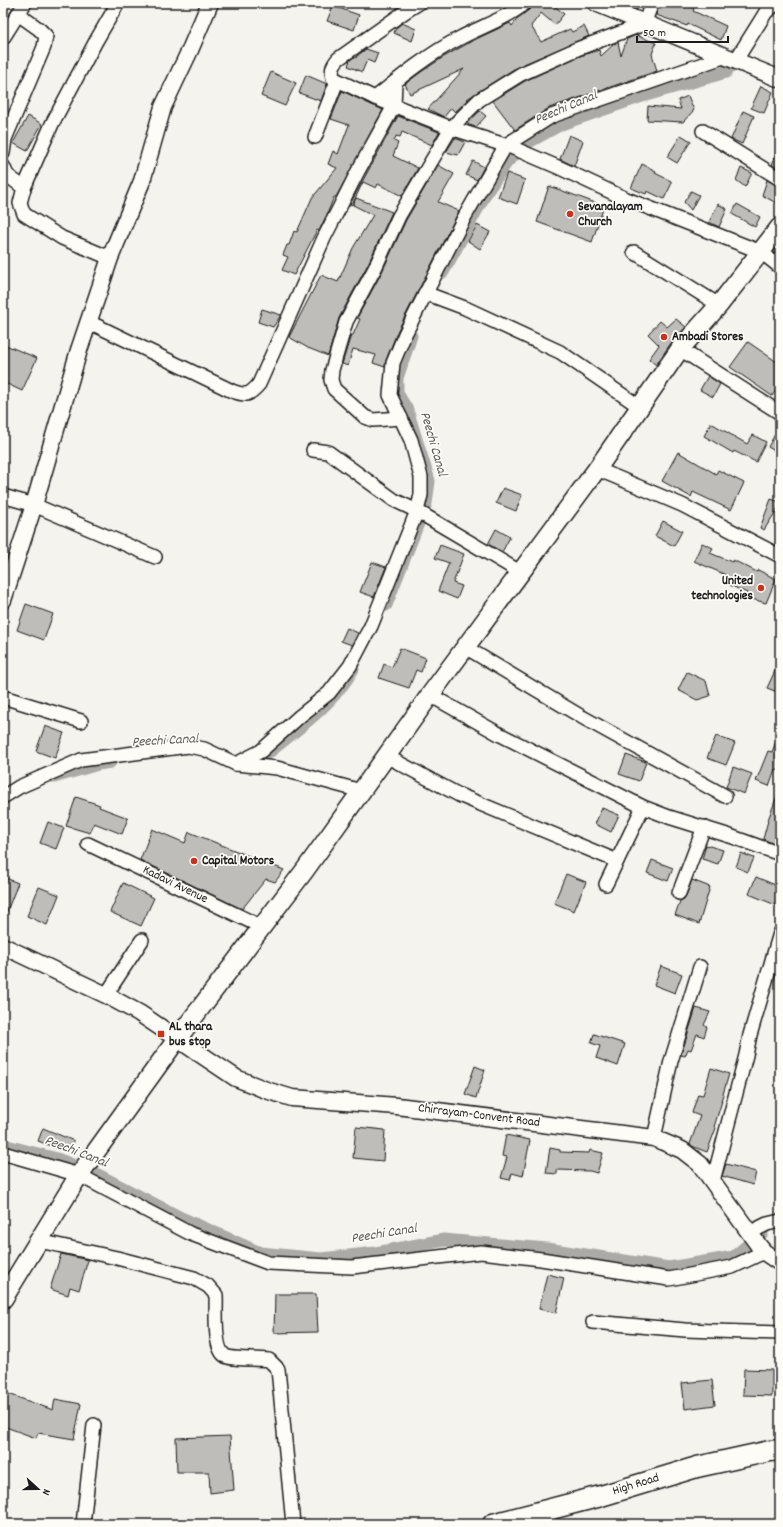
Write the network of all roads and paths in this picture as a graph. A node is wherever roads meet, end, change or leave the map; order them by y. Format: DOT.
graph roads {
  1 [pos="118,3"];
  2 [pos="210,3"];
  3 [pos="419,3"];
  4 [pos="525,3"];
  5 [pos="596,3"];
  6 [pos="652,3"];
  7 [pos="777,3"];
  8 [pos="22,9"];
  9 [pos="644,24"];
  10 [pos="3,38"];
  11 [pos="731,58"];
  12 [pos="780,79"];
  13 [pos="337,81"];
  14 [pos="395,82"];
  15 [pos="375,98"];
  16 [pos="394,106"];
  17 [pos="451,128"];
  18 [pos="703,131"];
  19 [pos="315,137"];
  20 [pos="508,146"];
  21 [pos="3,153"];
  22 [pos="3,166"];
  23 [pos="780,179"];
  24 [pos="24,188"];
  25 [pos="780,227"];
  26 [pos="634,252"];
  27 [pos="761,252"];
  28 [pos="110,258"];
  29 [pos="780,267"];
  30 [pos="425,293"];
  31 [pos="719,305"];
  32 [pos="89,322"];
  33 [pos="680,350"];
  34 [pos="640,407"];
  35 [pos="780,413"];
  36 [pos="401,418"];
  37 [pos="313,450"];
  38 [pos="597,469"];
  39 [pos="3,496"];
  40 [pos="34,505"];
  41 [pos="417,511"];
  42 [pos="780,556"];
  43 [pos="155,557"];
  44 [pos="520,572"];
  45 [pos="3,600"];
  46 [pos="465,646"];
  47 [pos="430,695"];
  48 [pos="3,697"];
  49 [pos="81,721"];
  50 [pos="386,756"];
  51 [pos="236,764"];
  52 [pos="361,791"];
  53 [pos="725,796"];
  54 [pos="3,797"];
  55 [pos="643,807"];
  56 [pos="704,827"];
  57 [pos="88,844"];
  58 [pos="780,854"];
  59 [pos="617,861"];
  60 [pos="606,884"];
  61 [pos="678,894"];
  62 [pos="262,927"];
  63 [pos="780,932"];
  64 [pos="142,940"];
  65 [pos="3,946"];
  66 [pos="700,967"];
  67 [pos="106,995"];
  68 [pos="177,1039"];
  69 [pos="654,1138"];
  70 [pos="3,1153"];
  71 [pos="83,1170"];
  72 [pos="713,1182"];
  73 [pos="780,1220"];
  74 [pos="39,1241"];
  75 [pos="756,1242"];
  76 [pos="780,1263"];
  77 [pos="3,1297"];
  78 [pos="593,1322"];
  79 [pos="780,1333"];
  80 [pos="94,1425"];
  81 [pos="780,1450"];
  82 [pos="549,1516"];
  83 [pos="83,1524"];
  84 [pos="293,1524"];
  85 [pos="493,1524"];
  1 -- 24 [label="street"];
  2 -- 28 [label="street"];
  3 -- 13 [label="street"];
  4 -- 14 [label="street"];
  5 -- 9 [label="street"];
  6 -- 9 [label="street"];
  7 -- 11 [label="street"];
  8 -- 10 [label="street"];
  8 -- 21 [label="street"];
  9 -- 11 [label="street"];
  9 -- 17 [label="street"];
  11 -- 12 [label="street"];
  11 -- 20 [label="street"];
  13 -- 15 [label="street"];
  13 -- 19 [label="street"];
  14 -- 15 [label="street"];
  14 -- 16 [label="street"];
  15 -- 16 [label="street"];
  16 -- 17 [label="street"];
  16 -- 32 [label="street"];
  17 -- 20 [label="street"];
  17 -- 36 [label="street"];
  18 -- 23 [label="street"];
  20 -- 27 [label="street"];
  20 -- 30 [label="street"];
  22 -- 24 [label="street"];
  24 -- 28 [label="street"];
  25 -- 27 [label="main road"];
  26 -- 31 [label="street"];
  27 -- 29 [label="street"];
  27 -- 31 [label="main road"];
  28 -- 32 [label="street"];
  30 -- 34 [label="street"];
  30 -- 36 [label="street"];
  31 -- 33 [label="main road"];
  32 -- 40 [label="street"];
  33 -- 34 [label="main road"];
  33 -- 35 [label="street"];
  34 -- 38 [label="main road"];
  36 -- 41 [label="street"];
  37 -- 41 [label="street"];
  38 -- 42 [label="street"];
  38 -- 44 [label="main road"];
  39 -- 40 [label="street"];
  40 -- 43 [label="street"];
  40 -- 45 [label="street"];
  41 -- 44 [label="street"];
  41 -- 51 [label="street"];
  44 -- 46 [label="main road"];
  46 -- 47 [label="main road"];
  46 -- 53 [label="street"];
  47 -- 50 [label="main road"];
  47 -- 55 [label="street"];
  48 -- 49 [label="street"];
  50 -- 52 [label="main road"];
  50 -- 59 [label="street"];
  51 -- 52 [label="street"];
  51 -- 54 [label="street"];
  52 -- 62 [label="main road"];
  55 -- 56 [label="street"];
  55 -- 59 [label="street"];
  56 -- 58 [label="street"];
  56 -- 61 [label="street"];
  57 -- 62 [label="street, Kadavi Avenue"];
  59 -- 60 [label="street"];
  62 -- 68 [label="main road"];
  63 -- 72 [label="street"];
  64 -- 67 [label="street"];
  65 -- 67 [label="street, Chirrayam-Convent Road"];
  66 -- 69 [label="street"];
  67 -- 68 [label="street, Chirrayam-Convent Road"];
  68 -- 69 [label="street, Chirrayam-Convent Road"];
  68 -- 71 [label="main road"];
  69 -- 72 [label="street, Chirrayam-Convent Road"];
  70 -- 71 [label="street"];
  71 -- 74 [label="main road"];
  71 -- 75 [label="street"];
  72 -- 75 [label="street, Chirrayam-Convent Road"];
  73 -- 75 [label="street"];
  74 -- 77 [label="main road"];
  74 -- 84 [label="street"];
  75 -- 76 [label="street, Chirrayam-Convent Road"];
  78 -- 79 [label="street"];
  80 -- 83 [label="street"];
  81 -- 82 [label="main road, High Road"];
  82 -- 85 [label="main road, High Road"];
}
